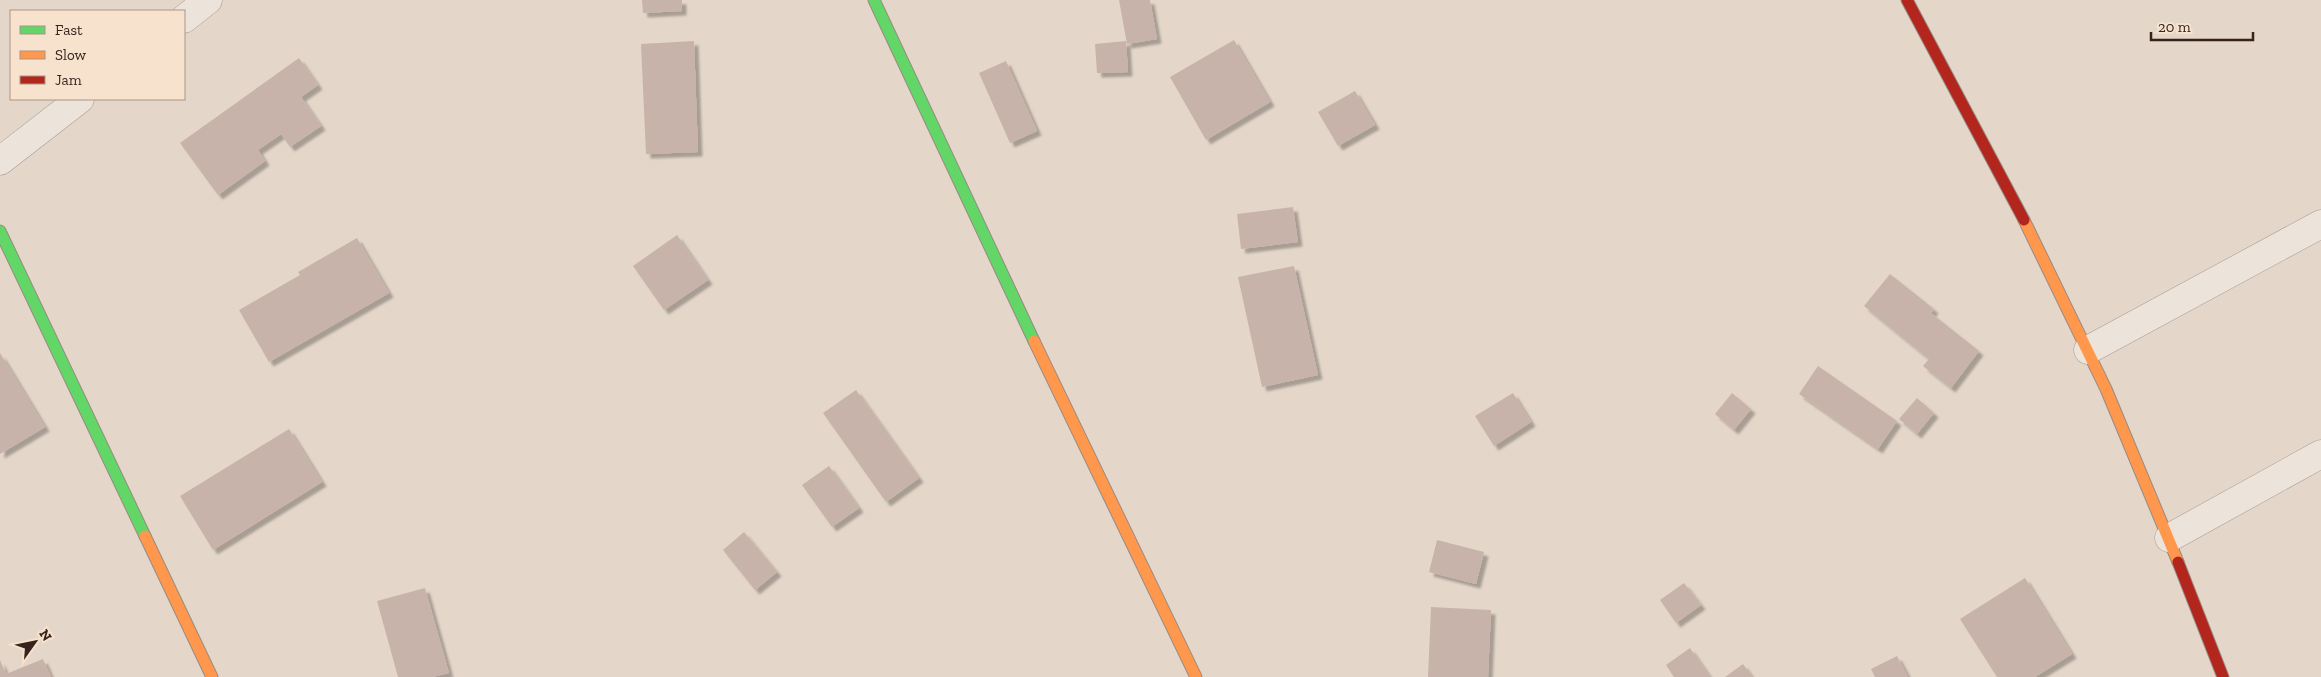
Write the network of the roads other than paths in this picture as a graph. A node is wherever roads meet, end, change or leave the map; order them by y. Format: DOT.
graph roads {
  1 [pos="208,0"];
  2 [pos="874,0"];
  3 [pos="1907,0"];
  4 [pos="185,18"];
  5 [pos="79,100"];
  6 [pos="0,161"];
  7 [pos="2321,224"];
  8 [pos="0,231"];
  9 [pos="2088,350"];
  10 [pos="2321,454"];
  11 [pos="2169,538"];
  12 [pos="212,677"];
  13 [pos="1196,677"];
  14 [pos="2223,677"];
  1 -- 4 [label="street"];
  2 -- 13 [label="street"];
  3 -- 9 [label="street"];
  5 -- 6 [label="street"];
  7 -- 9 [label="street"];
  8 -- 12 [label="street"];
  9 -- 11 [label="street"];
  10 -- 11 [label="street"];
  11 -- 14 [label="street"];
}
